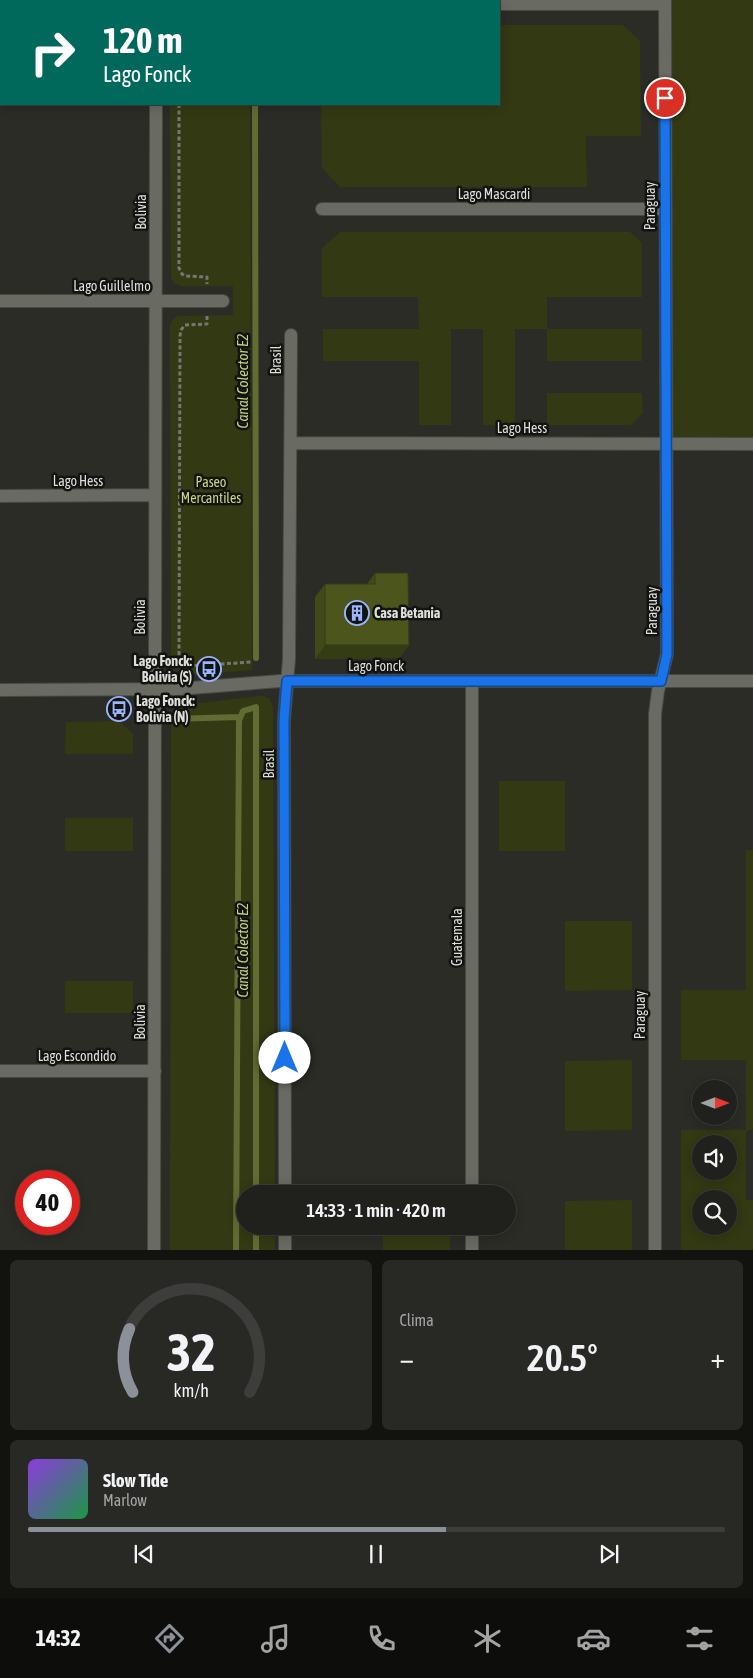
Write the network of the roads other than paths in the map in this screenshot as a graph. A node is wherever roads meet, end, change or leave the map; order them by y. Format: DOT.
graph roads {
  1 [pos="664,2"];
  2 [pos="500,4"];
  3 [pos="156,105"];
  4 [pos="322,209"];
  5 [pos="665,209"];
  6 [pos="0,301"];
  7 [pos="156,301"];
  8 [pos="223,301"];
  9 [pos="291,335"];
  10 [pos="291,443"];
  11 [pos="666,444"];
  12 [pos="753,444"];
  13 [pos="155,495"];
  14 [pos="0,496"];
  15 [pos="287,681"];
  16 [pos="472,681"];
  17 [pos="661,681"];
  18 [pos="753,681"];
  19 [pos="155,689"];
  20 [pos="0,690"];
  21 [pos="0,1071"];
  22 [pos="154,1071"];
  23 [pos="285,1185"];
  24 [pos="472,1185"];
  25 [pos="285,1235"];
  26 [pos="472,1235"];
  27 [pos="154,1250"];
  28 [pos="285,1250"];
  29 [pos="472,1250"];
  30 [pos="655,1250"];
  1 -- 2 [label="street"];
  1 -- 5 [label="street, Paraguay"];
  3 -- 7 [label="street, Bolivia"];
  4 -- 5 [label="street, Lago Mascardi"];
  5 -- 11 [label="street, Paraguay"];
  6 -- 7 [label="street, Lago Guillelmo"];
  7 -- 8 [label="street, Lago Guillelmo"];
  7 -- 13 [label="street, Bolivia"];
  9 -- 10 [label="street, Brasil"];
  10 -- 11 [label="street, Lago Hess"];
  10 -- 15 [label="street, Brasil"];
  11 -- 12 [label="street, Lago Hess"];
  11 -- 17 [label="street, Paraguay"];
  13 -- 14 [label="street, Lago Hess"];
  13 -- 19 [label="street, Bolivia"];
  15 -- 16 [label="street, Lago Fonck"];
  15 -- 19 [label="street, Lago Fonck"];
  15 -- 23 [label="street, Brasil"];
  16 -- 17 [label="street, Lago Fonck"];
  16 -- 24 [label="street, Guatemala"];
  17 -- 18 [label="street, Lago Fonck"];
  17 -- 30 [label="street, Paraguay"];
  19 -- 20 [label="street, Lago Fonck"];
  19 -- 22 [label="street, Bolivia"];
  21 -- 22 [label="street, Lago Escondido"];
  22 -- 27 [label="street, Bolivia"];
  25 -- 28 [label="street"];
  26 -- 29 [label="street"];
}
